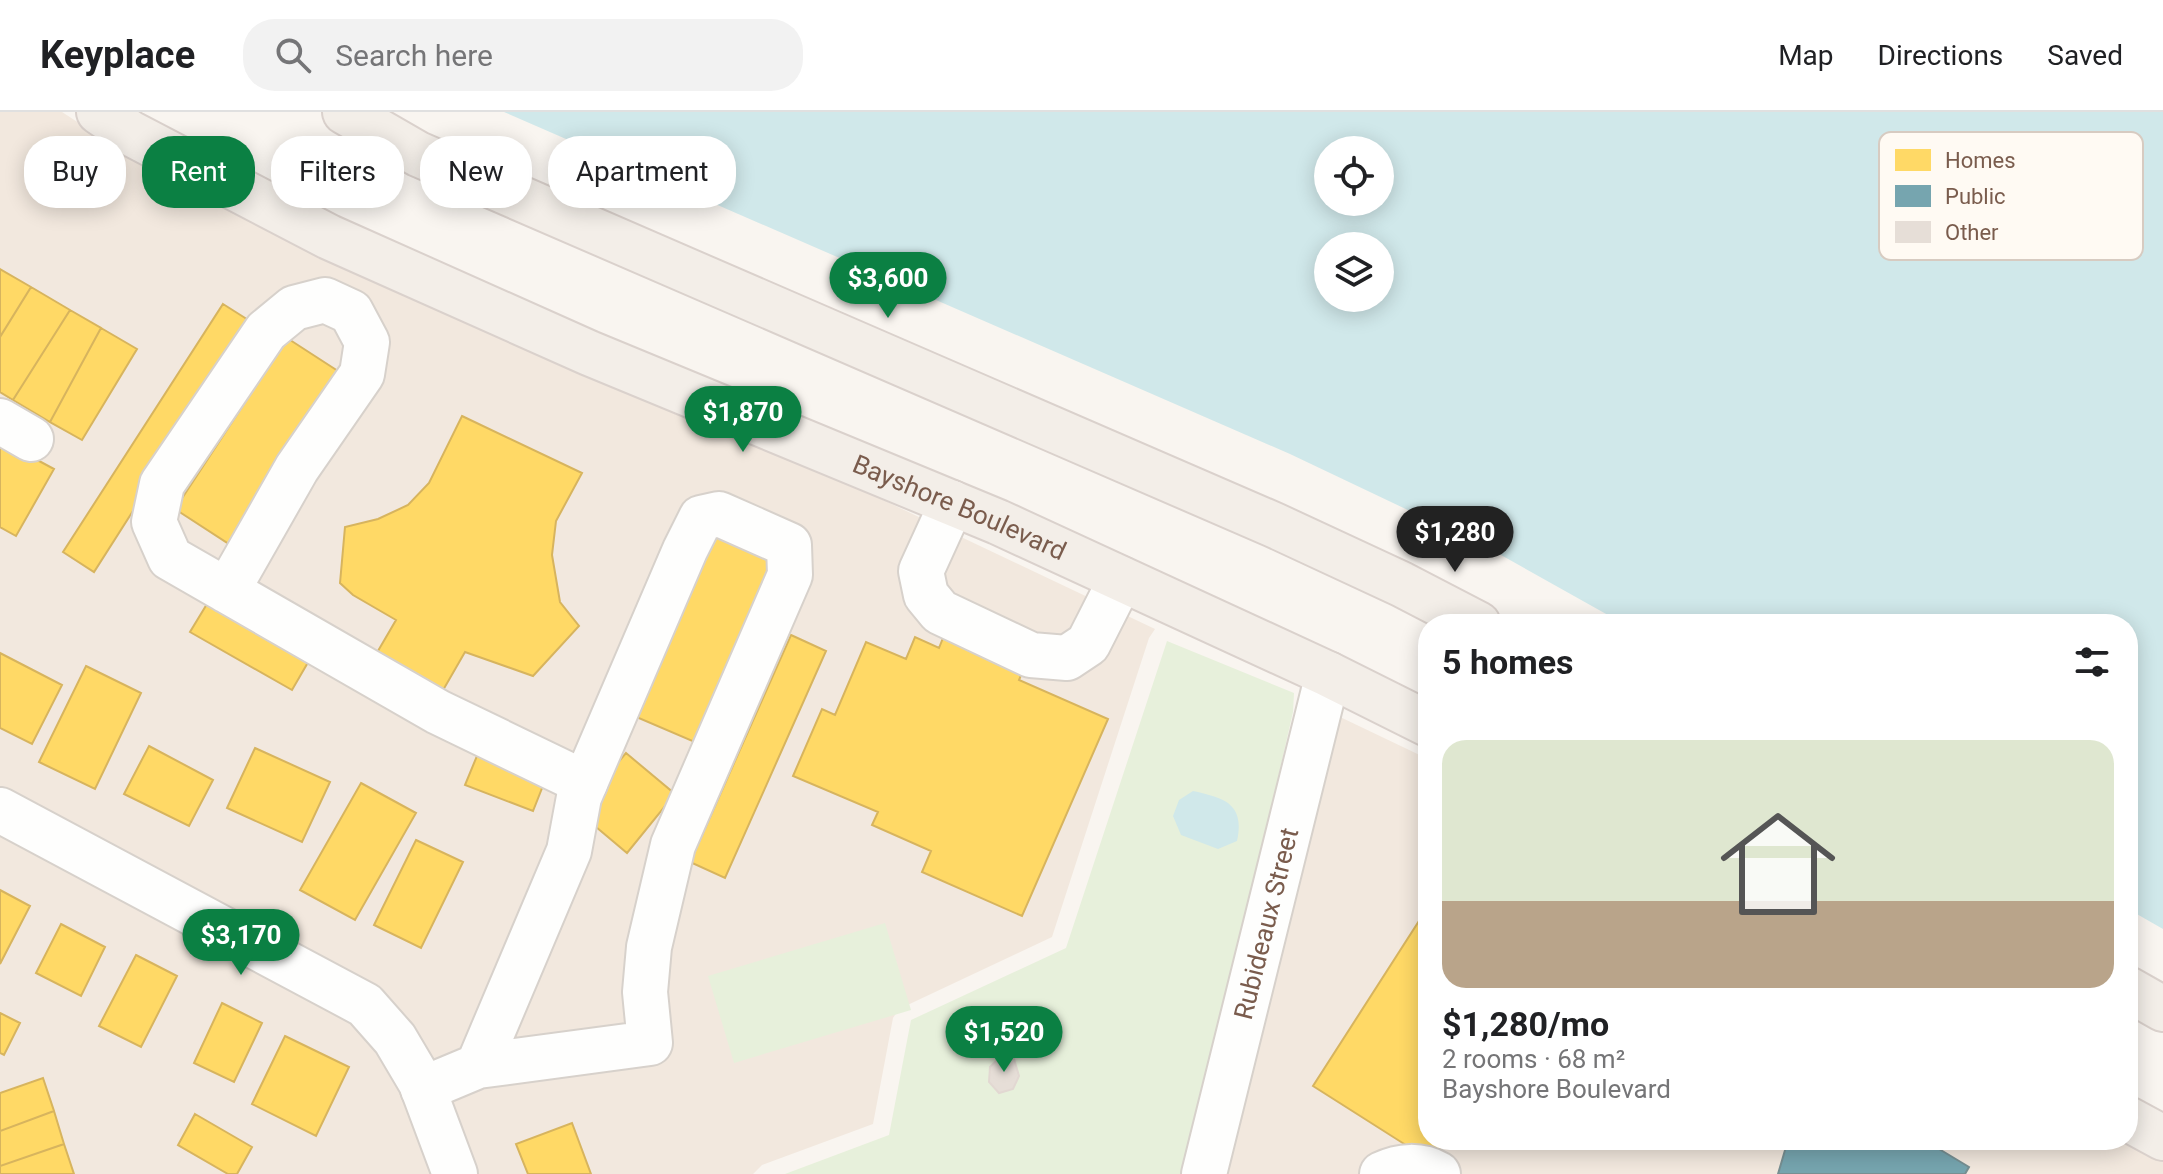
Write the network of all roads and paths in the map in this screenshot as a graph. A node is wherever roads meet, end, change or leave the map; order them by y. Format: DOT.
graph roads {
  1 [pos="99,112"];
  2 [pos="345,112"];
  3 [pos="370,255"];
  4 [pos="342,308"];
  5 [pos="952,503"];
  6 [pos="1121,579"];
  7 [pos="227,591"];
  8 [pos="1459,614"];
  9 [pos="1328,674"];
  10 [pos="1418,719"];
  11 [pos="585,783"];
  12 [pos="0,810"];
  13 [pos="2138,995"];
  14 [pos="2163,1009"];
  15 [pos="478,1066"];
  16 [pos="423,1089"];
  17 [pos="2138,1124"];
  18 [pos="2163,1138"];
  19 [pos="455,1174"];
  20 [pos="1204,1174"];
  21 [pos="1382,1174"];
  22 [pos="1438,1174"];
  1 -- 3 [label="main road, Bayshore Boulevard"];
  2 -- 8 [label="main road"];
  3 -- 4 [label="street"];
  3 -- 5 [label="main road, Bayshore Boulevard"];
  4 -- 7 [label="street"];
  4 -- 7 [label="street"];
  5 -- 6 [label="main road, Bayshore Boulevard"];
  5 -- 6 [label="street"];
  6 -- 9 [label="main road, Bayshore Boulevard"];
  7 -- 11 [label="street"];
  9 -- 10 [label="main road, Bayshore Boulevard"];
  9 -- 20 [label="street, Rubideaux Street"];
  11 -- 15 [label="street"];
  11 -- 15 [label="street"];
  12 -- 16 [label="street"];
  13 -- 14 [label="main road"];
  15 -- 16 [label="street"];
  16 -- 19 [label="street"];
  17 -- 18 [label="main road"];
  21 -- 22 [label="street"];
}
